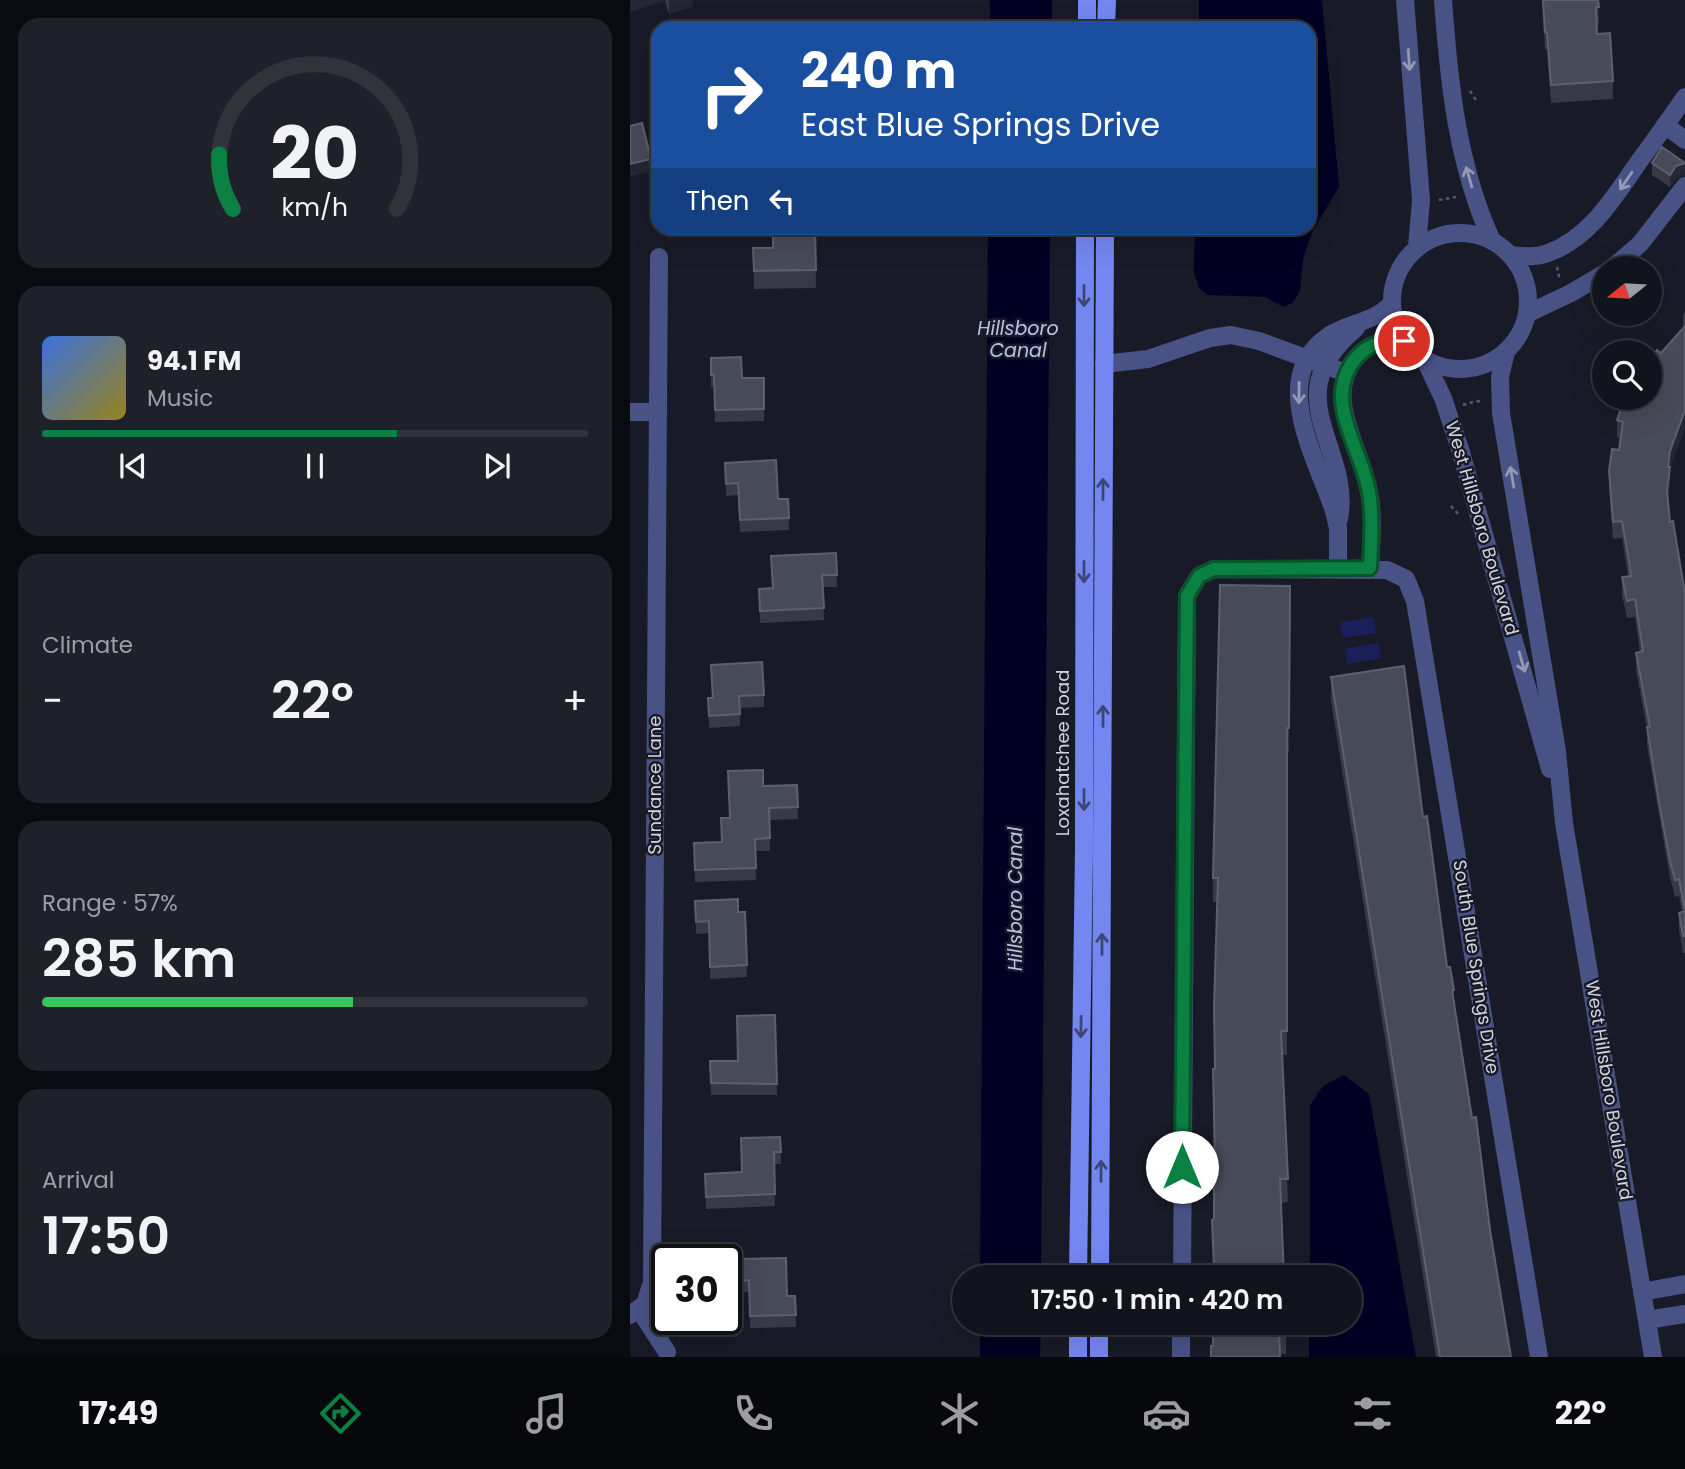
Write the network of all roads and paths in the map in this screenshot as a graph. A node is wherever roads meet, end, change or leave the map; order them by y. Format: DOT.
graph roads {
  1 [pos="1087,0"];
  2 [pos="1107,0"];
  3 [pos="1405,0"];
  4 [pos="1443,0"];
  5 [pos="1087,21"];
  6 [pos="1106,21"];
  7 [pos="1685,97"];
  8 [pos="1665,125"];
  9 [pos="1685,140"];
  10 [pos="1685,186"];
  11 [pos="1463,195"];
  12 [pos="1435,200"];
  13 [pos="1085,235"];
  14 [pos="1105,235"];
  15 [pos="1492,241"];
  16 [pos="1418,247"];
  17 [pos="1511,255"];
  18 [pos="1625,256"];
  19 [pos="659,257"];
  20 [pos="1554,260"];
  21 [pos="1592,281"];
  22 [pos="1561,288"];
  23 [pos="1392,304"];
  24 [pos="1527,314"];
  25 [pos="1361,324"];
  26 [pos="1404,341"];
  27 [pos="1506,351"];
  28 [pos="1306,358"];
  29 [pos="1423,358"];
  30 [pos="1104,364"];
  31 [pos="1326,365"];
  32 [pos="1346,373"];
  33 [pos="1486,402"];
  34 [pos="1460,406"];
  35 [pos="630,412"];
  36 [pos="658,412"];
  37 [pos="1361,466"];
  38 [pos="1330,477"];
  39 [pos="1338,568"];
  40 [pos="1370,568"];
  41 [pos="1564,823"];
  42 [pos="1078,1265"];
  43 [pos="1100,1265"];
  44 [pos="1182,1265"];
  45 [pos="1685,1284"];
  46 [pos="1642,1292"];
  47 [pos="635,1312"];
  48 [pos="1685,1314"];
  49 [pos="1647,1320"];
  50 [pos="1078,1335"];
  51 [pos="1099,1335"];
  52 [pos="1181,1335"];
  53 [pos="667,1352"];
  54 [pos="1078,1357"];
  55 [pos="1099,1357"];
  56 [pos="1181,1357"];
  57 [pos="1539,1357"];
  58 [pos="1653,1357"];
  1 -- 5 [label="main road"];
  2 -- 6 [label="main road"];
  3 -- 16 [label="street, one-way"];
  15 -- 4 [label="street, one-way"];
  7 -- 8 [label="street"];
  8 -- 9 [label="street"];
  8 -- 17 [label="street, one-way"];
  10 -- 18 [label="street"];
  11 -- 12 [label="path"];
  13 -- 42 [label="main road, Loxahatchee Road, one-way"];
  14 -- 30 [label="main road"];
  15 -- 16 [label="street"];
  15 -- 17 [label="street"];
  16 -- 23 [label="street"];
  17 -- 24 [label="street"];
  19 -- 36 [label="street, Sundance Lane"];
  20 -- 22 [label="path"];
  21 -- 24 [label="street"];
  23 -- 25 [label="street"];
  23 -- 26 [label="street"];
  24 -- 27 [label="street"];
  25 -- 28 [label="street"];
  25 -- 31 [label="street"];
  26 -- 29 [label="street"];
  26 -- 32 [label="street"];
  27 -- 29 [label="street"];
  41 -- 27 [label="street, West Hillsboro Boulevard, one-way"];
  28 -- 30 [label="street"];
  28 -- 31 [label="street"];
  28 -- 38 [label="street, one-way"];
  29 -- 41 [label="street, West Hillsboro Boulevard, one-way"];
  43 -- 30 [label="main road, one-way"];
  31 -- 32 [label="street"];
  31 -- 38 [label="street"];
  32 -- 37 [label="street"];
  33 -- 34 [label="path"];
  35 -- 36 [label="street"];
  36 -- 47 [label="street, Sundance Lane"];
  37 -- 38 [label="street"];
  37 -- 40 [label="street"];
  38 -- 39 [label="street"];
  39 -- 40 [label="street"];
  39 -- 44 [label="street"];
  40 -- 57 [label="street, South Blue Springs Drive"];
  41 -- 46 [label="street, West Hillsboro Boulevard"];
  45 -- 46 [label="street"];
  46 -- 49 [label="street, West Hillsboro Boulevard"];
  47 -- 53 [label="street"];
  48 -- 49 [label="street"];
  49 -- 58 [label="street, West Hillsboro Boulevard"];
  50 -- 54 [label="main road"];
  51 -- 55 [label="main road"];
  52 -- 56 [label="street"];
}
